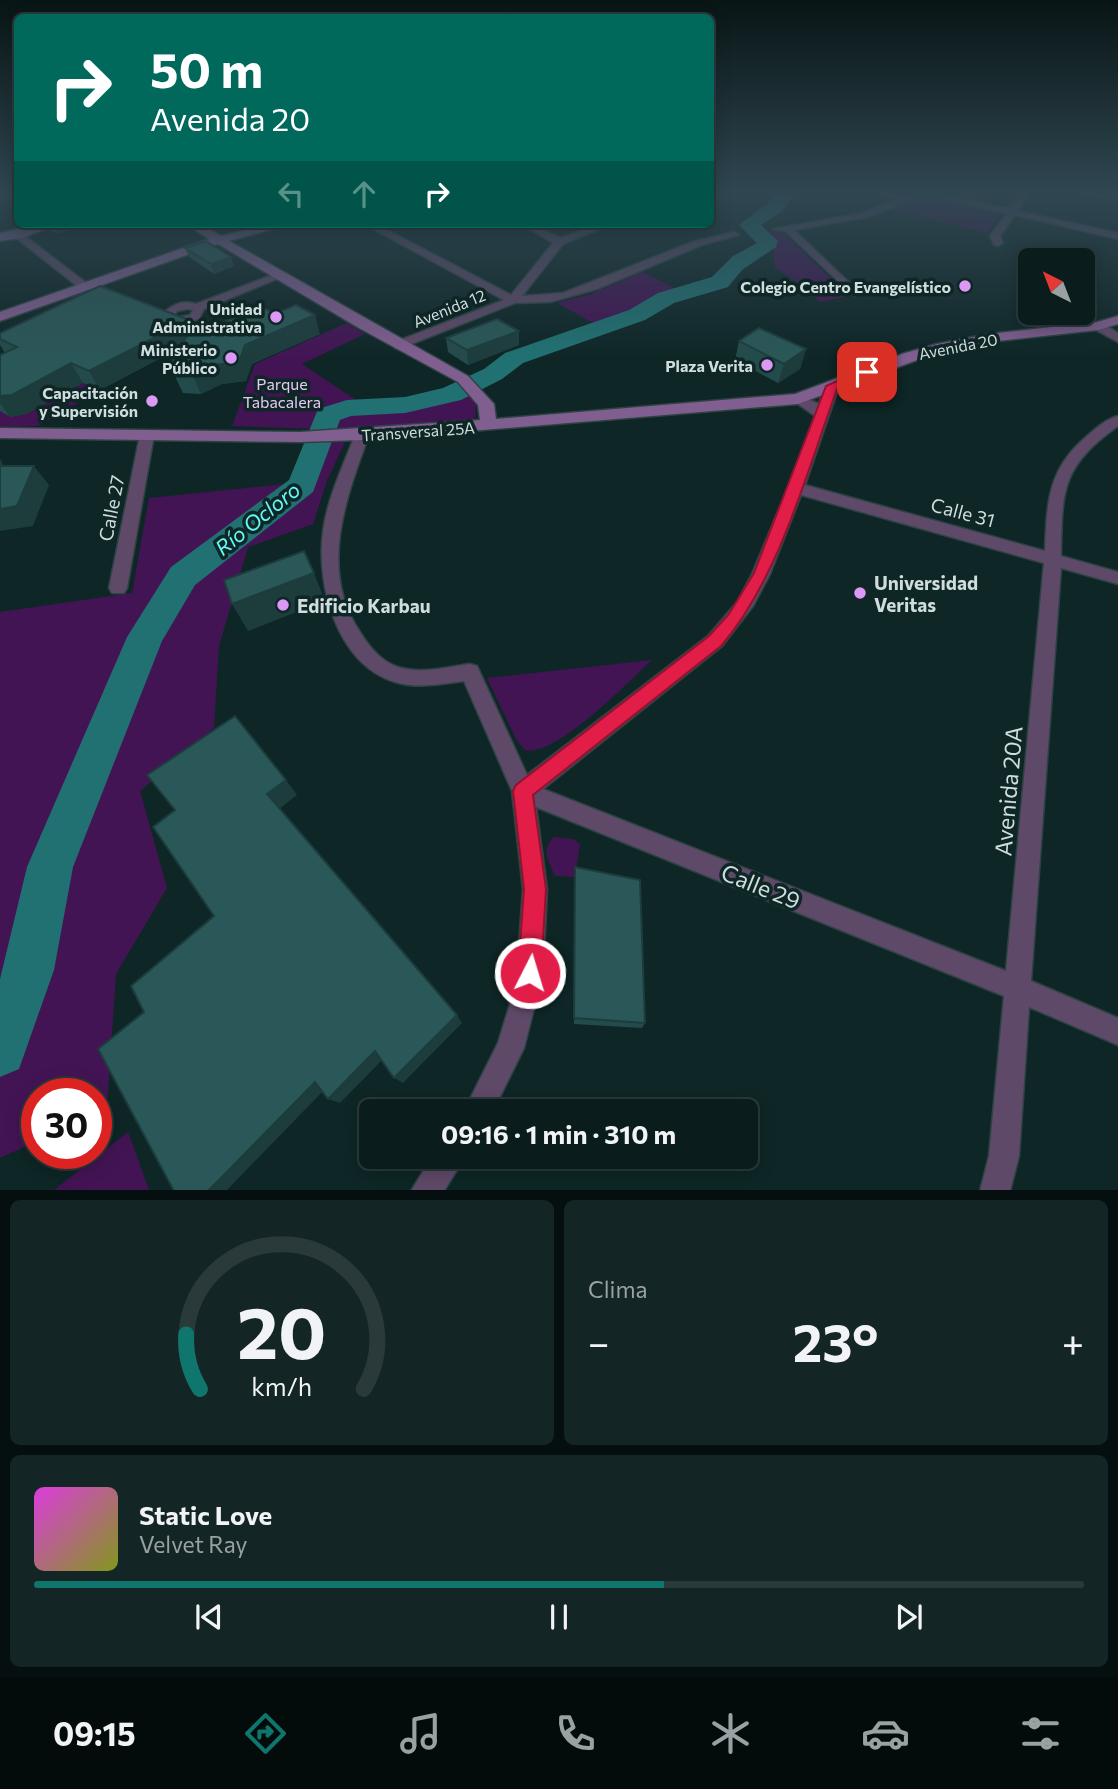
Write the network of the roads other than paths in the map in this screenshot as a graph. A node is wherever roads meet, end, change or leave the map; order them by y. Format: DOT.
graph roads {
  1 [pos="35,248"];
  2 [pos="197,248"];
  3 [pos="231,248"];
  4 [pos="414,248"];
  5 [pos="555,248"];
  6 [pos="688,248"];
  7 [pos="804,248"];
  8 [pos="279,276"];
  9 [pos="85,287"];
  10 [pos="854,293"];
  11 [pos="513,300"];
  12 [pos="198,307"];
  13 [pos="0,317"];
  14 [pos="1118,320"];
  15 [pos="1098,326"];
  16 [pos="1118,338"];
  17 [pos="398,345"];
  18 [pos="832,386"];
  19 [pos="798,399"];
  20 [pos="822,415"];
  21 [pos="1118,420"];
  22 [pos="489,426"];
  23 [pos="0,433"];
  24 [pos="147,435"];
  25 [pos="359,435"];
  26 [pos="796,488"];
  27 [pos="1053,558"];
  28 [pos="1118,578"];
  29 [pos="118,588"];
  30 [pos="523,791"];
  31 [pos="1019,989"];
  32 [pos="1118,1032"];
  33 [pos="484,1099"];
  34 [pos="442,1169"];
  35 [pos="427,1190"];
  36 [pos="995,1190"];
  1 -- 9 [label="street"];
  2 -- 9 [label="main road"];
  3 -- 8 [label="main road"];
  4 -- 11 [label="street"];
  5 -- 11 [label="street, Avenida 12"];
  6 -- 11 [label="street"];
  7 -- 10 [label="street"];
  8 -- 12 [label="street"];
  8 -- 17 [label="main road"];
  9 -- 13 [label="main road"];
  11 -- 17 [label="street, Avenida 12"];
  14 -- 15 [label="main road, Avenida 20"];
  15 -- 16 [label="street"];
  15 -- 18 [label="main road, Avenida 20"];
  17 -- 22 [label="main road"];
  18 -- 19 [label="main road, Transversal 25A"];
  18 -- 20 [label="street"];
  19 -- 20 [label="street"];
  19 -- 22 [label="main road, Transversal 25A"];
  20 -- 26 [label="street"];
  21 -- 27 [label="street, Avenida 20A"];
  22 -- 25 [label="main road, Transversal 25A"];
  23 -- 24 [label="main road, Transversal 25A"];
  24 -- 25 [label="main road, Transversal 25A"];
  24 -- 29 [label="street, Calle 27"];
  25 -- 30 [label="street"];
  26 -- 27 [label="street, Calle 31"];
  26 -- 30 [label="street"];
  27 -- 28 [label="street, Calle 31"];
  27 -- 31 [label="street, Avenida 20A"];
  30 -- 31 [label="street, Calle 29"];
  30 -- 33 [label="street"];
  31 -- 32 [label="street, Calle 29"];
  31 -- 36 [label="street, Avenida 20A"];
  34 -- 35 [label="street"];
}
